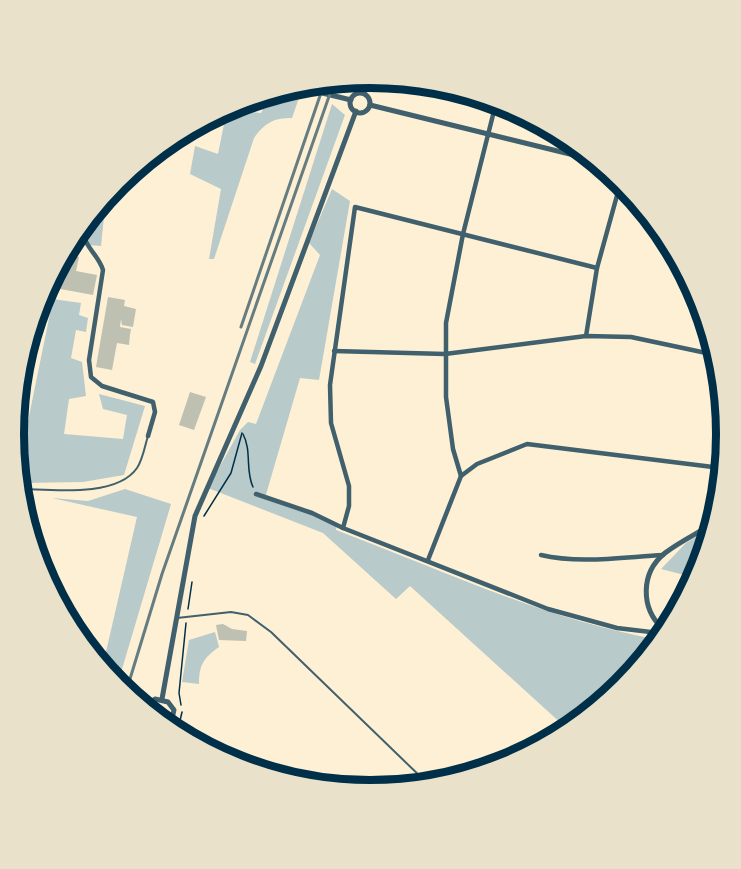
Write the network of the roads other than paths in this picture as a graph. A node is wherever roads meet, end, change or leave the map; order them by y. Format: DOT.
graph roads {
  1 [pos="366,88"];
  2 [pos="319,92"];
  3 [pos="364,93"];
  4 [pos="351,100"];
  5 [pos="370,105"];
  6 [pos="356,111"];
  7 [pos="494,111"];
  8 [pos="488,132"];
  9 [pos="575,155"];
  10 [pos="618,191"];
  11 [pos="463,234"];
  12 [pos="85,239"];
  13 [pos="597,268"];
  14 [pos="586,336"];
  15 [pos="334,351"];
  16 [pos="707,353"];
  17 [pos="445,354"];
  18 [pos="148,436"];
  19 [pos="715,467"];
  20 [pos="461,476"];
  21 [pos="29,489"];
  22 [pos="256,494"];
  23 [pos="343,528"];
  24 [pos="704,529"];
  25 [pos="541,555"];
  26 [pos="663,555"];
  27 [pos="428,560"];
  28 [pos="177,618"];
  29 [pos="660,625"];
  30 [pos="655,632"];
  31 [pos="162,699"];
  32 [pos="151,702"];
  33 [pos="172,718"];
  34 [pos="421,777"];
  1 -- 3 [label="street"];
  2 -- 4 [label="street"];
  3 -- 4 [label="street"];
  3 -- 5 [label="street"];
  4 -- 6 [label="street"];
  5 -- 6 [label="street"];
  5 -- 8 [label="street"];
  6 -- 28 [label="street"];
  7 -- 8 [label="street"];
  8 -- 9 [label="street"];
  8 -- 11 [label="street"];
  10 -- 13 [label="street"];
  11 -- 13 [label="street"];
  11 -- 15 [label="street"];
  11 -- 17 [label="street"];
  12 -- 18 [label="street"];
  13 -- 14 [label="street"];
  14 -- 16 [label="street"];
  14 -- 17 [label="street"];
  15 -- 17 [label="street"];
  15 -- 23 [label="street"];
  17 -- 20 [label="street"];
  18 -- 21 [label="lane"];
  19 -- 20 [label="street"];
  20 -- 27 [label="street"];
  22 -- 23 [label="street"];
  23 -- 27 [label="street"];
  24 -- 26 [label="street"];
  25 -- 26 [label="street"];
  26 -- 29 [label="street"];
  27 -- 30 [label="street"];
  28 -- 31 [label="street"];
  28 -- 34 [label="lane"];
  31 -- 32 [label="street"];
  31 -- 33 [label="street"];
}
